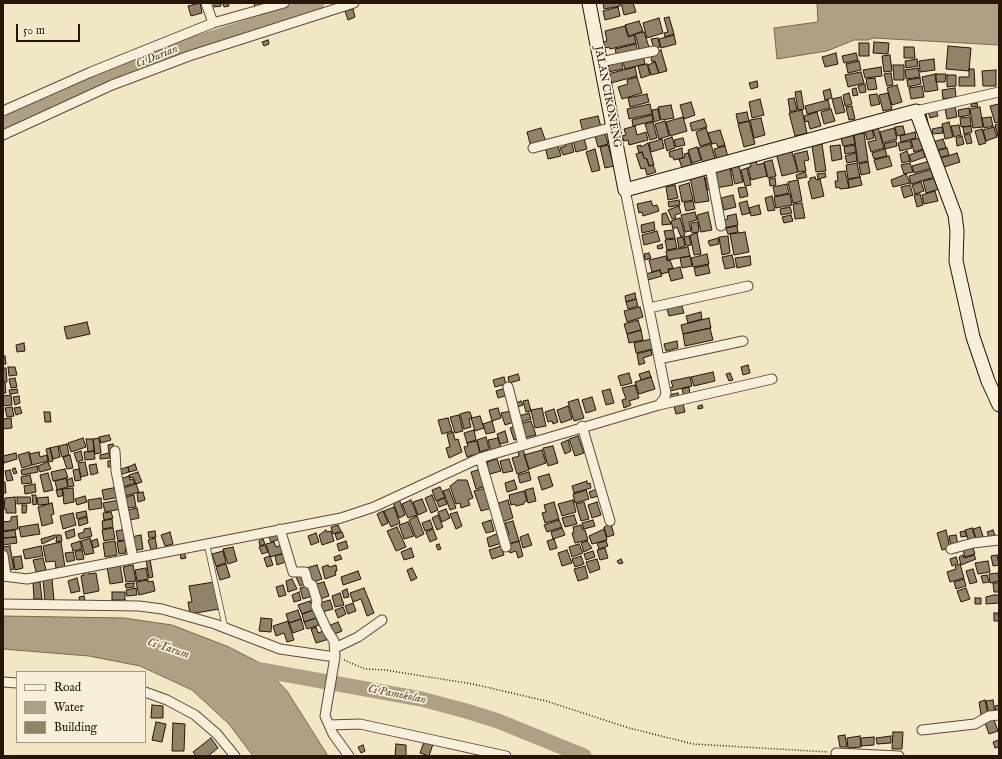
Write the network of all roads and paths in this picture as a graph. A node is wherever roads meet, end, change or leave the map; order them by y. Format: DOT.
graph roads {
  1 [pos="206,3"];
  2 [pos="284,3"];
  3 [pos="354,3"];
  4 [pos="588,3"];
  5 [pos="271,4"];
  6 [pos="213,23"];
  7 [pos="654,51"];
  8 [pos="600,62"];
  9 [pos="999,92"];
  10 [pos="3,111"];
  11 [pos="916,111"];
  12 [pos="613,127"];
  13 [pos="3,135"];
  14 [pos="533,148"];
  15 [pos="710,167"];
  16 [pos="625,190"];
  17 [pos="721,226"];
  18 [pos="748,286"];
  19 [pos="648,308"];
  20 [pos="742,341"];
  21 [pos="659,359"];
  22 [pos="772,379"];
  23 [pos="508,386"];
  24 [pos="659,404"];
  25 [pos="999,405"];
  26 [pos="582,426"];
  27 [pos="523,445"];
  28 [pos="114,451"];
  29 [pos="480,458"];
  30 [pos="610,521"];
  31 [pos="280,529"];
  32 [pos="999,540"];
  33 [pos="207,545"];
  34 [pos="506,547"];
  35 [pos="951,549"];
  36 [pos="3,555"];
  37 [pos="133,558"];
  38 [pos="4,576"];
  39 [pos="3,604"];
  40 [pos="382,620"];
  41 [pos="225,628"];
  42 [pos="335,652"];
  43 [pos="3,682"];
  44 [pos="16,683"];
  45 [pos="146,692"];
  46 [pos="999,715"];
  47 [pos="329,725"];
  48 [pos="922,730"];
  49 [pos="836,753"];
  50 [pos="235,756"];
  51 [pos="349,756"];
  52 [pos="506,756"];
  53 [pos="900,756"];
  1 -- 6 [label="street"];
  2 -- 5 [label="street"];
  3 -- 13 [label="street"];
  4 -- 8 [label="street, JALAN CIKONENG"];
  5 -- 6 [label="street"];
  6 -- 10 [label="street"];
  7 -- 8 [label="street"];
  8 -- 12 [label="street, JALAN CIKONENG"];
  9 -- 11 [label="street"];
  11 -- 15 [label="street"];
  11 -- 25 [label="street"];
  12 -- 14 [label="street"];
  12 -- 16 [label="street, JALAN CIKONENG"];
  15 -- 16 [label="street"];
  15 -- 17 [label="street"];
  16 -- 19 [label="street"];
  18 -- 19 [label="street"];
  19 -- 21 [label="street"];
  20 -- 21 [label="street"];
  21 -- 24 [label="street"];
  22 -- 24 [label="street"];
  23 -- 27 [label="street"];
  24 -- 26 [label="street"];
  26 -- 27 [label="street"];
  26 -- 30 [label="street"];
  27 -- 29 [label="street"];
  28 -- 37 [label="street"];
  29 -- 31 [label="street"];
  29 -- 34 [label="street"];
  31 -- 33 [label="street"];
  31 -- 42 [label="street"];
  32 -- 35 [label="street"];
  33 -- 37 [label="street"];
  33 -- 41 [label="lane"];
  36 -- 38 [label="street"];
  37 -- 38 [label="street"];
  39 -- 41 [label="street"];
  40 -- 42 [label="street"];
  41 -- 42 [label="street"];
  42 -- 47 [label="street"];
  42 -- 49 [label="path"];
  43 -- 44 [label="street"];
  45 -- 50 [label="street"];
  46 -- 48 [label="street"];
  47 -- 51 [label="street"];
  47 -- 52 [label="street"];
  49 -- 53 [label="street"];
}
